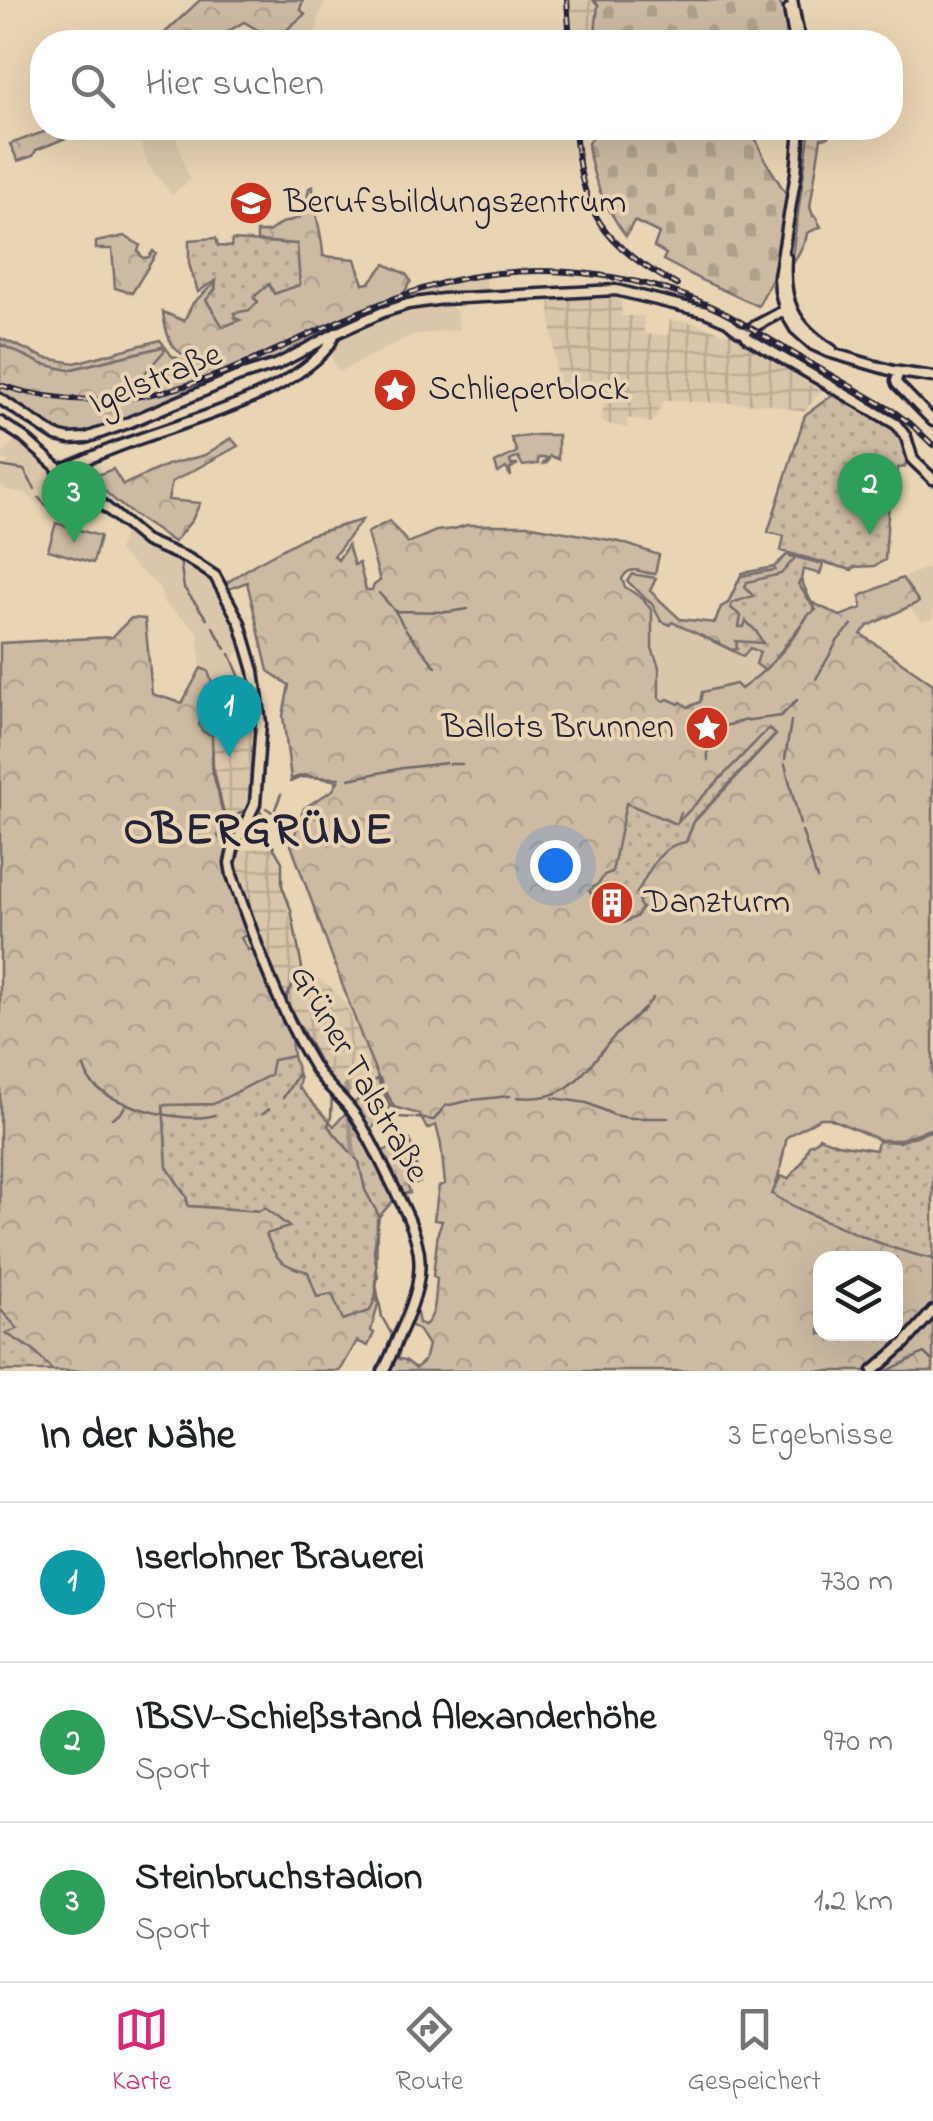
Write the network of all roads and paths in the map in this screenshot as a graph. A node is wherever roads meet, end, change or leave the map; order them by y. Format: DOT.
graph roads {
  1 [pos="789,0"];
  2 [pos="795,30"];
  3 [pos="801,140"];
  4 [pos="801,140"];
  5 [pos="780,291"];
  6 [pos="787,308"];
  7 [pos="771,314"];
  8 [pos="762,321"];
  9 [pos="797,331"];
  10 [pos="743,333"];
  11 [pos="333,338"];
  12 [pos="314,344"];
  13 [pos="824,347"];
  14 [pos="836,353"];
  15 [pos="320,354"];
  16 [pos="876,366"];
  17 [pos="896,371"];
  18 [pos="931,376"];
  19 [pos="893,382"];
  20 [pos="0,400"];
  21 [pos="912,400"];
  22 [pos="881,415"];
  23 [pos="0,422"];
  24 [pos="933,422"];
  25 [pos="64,471"];
  26 [pos="933,480"];
  27 [pos="933,1311"];
  28 [pos="383,1371"];
  29 [pos="873,1371"];
  1 -- 2 [label="main road"];
  3 -- 5 [label="main road"];
  4 -- 6 [label="main road"];
  5 -- 6 [label="main road"];
  5 -- 7 [label="main road"];
  6 -- 7 [label="main road"];
  6 -- 8 [label="main road"];
  6 -- 9 [label="main road"];
  6 -- 13 [label="main road"];
  7 -- 8 [label="main road"];
  8 -- 9 [label="main road"];
  8 -- 10 [label="main road"];
  9 -- 13 [label="main road"];
  9 -- 14 [label="main road"];
  10 -- 11 [label="main road, Igelstraße"];
  10 -- 22 [label="main road"];
  10 -- 22 [label="main road"];
  11 -- 12 [label="main road, Igelstraße"];
  11 -- 15 [label="main road"];
  12 -- 15 [label="main road"];
  12 -- 20 [label="main road, Igelstraße"];
  13 -- 14 [label="main road"];
  14 -- 16 [label="main road"];
  15 -- 25 [label="main road"];
  16 -- 17 [label="main road"];
  16 -- 19 [label="main road"];
  17 -- 18 [label="main road"];
  17 -- 19 [label="main road"];
  17 -- 21 [label="main road"];
  19 -- 21 [label="main road"];
  21 -- 24 [label="main road"];
  22 -- 26 [label="main road"];
  23 -- 25 [label="main road, Grüner Talstraße"];
  25 -- 28 [label="main road, Grüner Talstraße"];
  27 -- 29 [label="main road"];
}
